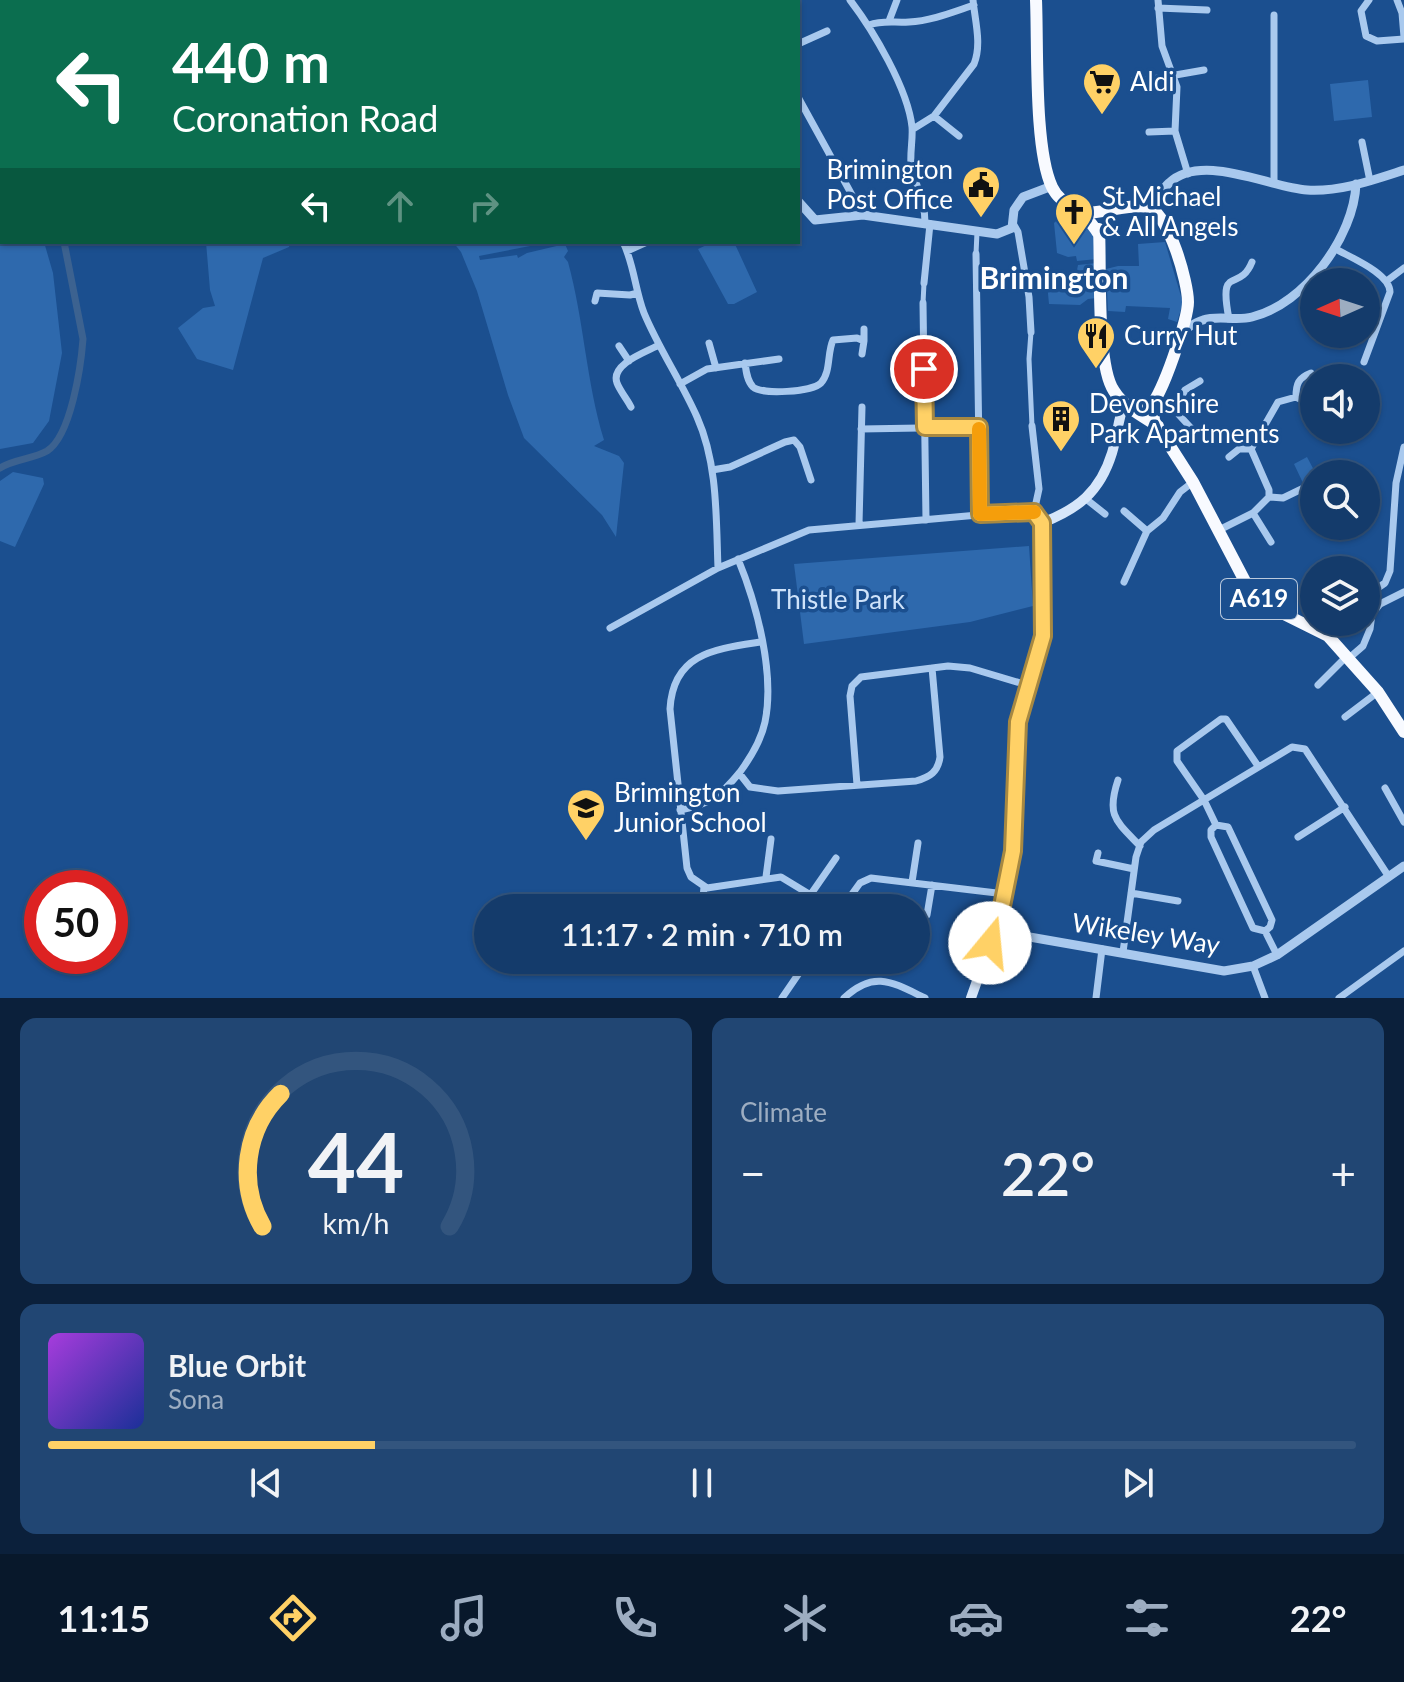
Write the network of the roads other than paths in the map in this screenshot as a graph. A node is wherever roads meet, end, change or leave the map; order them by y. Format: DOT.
graph roads {
  1 [pos="850,0"];
  2 [pos="897,0"];
  3 [pos="1036,0"];
  4 [pos="1369,0"];
  5 [pos="1397,0"];
  6 [pos="973,2"];
  7 [pos="1158,4"];
  8 [pos="1207,10"];
  9 [pos="1274,15"];
  10 [pos="889,21"];
  11 [pos="869,25"];
  12 [pos="827,31"];
  13 [pos="1404,38"];
  14 [pos="800,43"];
  15 [pos="1204,70"];
  16 [pos="1173,74"];
  17 [pos="1135,79"];
  18 [pos="800,101"];
  19 [pos="934,116"];
  20 [pos="913,129"];
  21 [pos="1175,131"];
  22 [pos="1149,132"];
  23 [pos="959,136"];
  24 [pos="1362,142"];
  25 [pos="1404,170"];
  26 [pos="1188,174"];
  27 [pos="1370,181"];
  28 [pos="1274,183"];
  29 [pos="1356,184"];
  30 [pos="1052,186"];
  31 [pos="800,204"];
  32 [pos="1156,211"];
  33 [pos="1081,213"];
  34 [pos="1098,213"];
  35 [pos="863,215"];
  36 [pos="928,224"];
  37 [pos="1014,225"];
  38 [pos="977,231"];
  39 [pos="1100,236"];
  40 [pos="624,244"];
  41 [pos="643,244"];
  42 [pos="1334,248"];
  43 [pos="627,251"];
  44 [pos="976,254"];
  45 [pos="1252,262"];
  46 [pos="1404,268"];
  47 [pos="1388,280"];
  48 [pos="924,283"];
  49 [pos="638,293"];
  50 [pos="1188,299"];
  51 [pos="595,301"];
  52 [pos="923,303"];
  53 [pos="1206,319"];
  54 [pos="1229,319"];
  55 [pos="864,329"];
  56 [pos="1031,332"];
  57 [pos="1181,332"];
  58 [pos="864,341"];
  59 [pos="709,343"];
  60 [pos="659,345"];
  61 [pos="619,346"];
  62 [pos="862,354"];
  63 [pos="779,359"];
  64 [pos="629,361"];
  65 [pos="1364,362"];
  66 [pos="745,363"];
  67 [pos="716,368"];
  68 [pos="1300,379"];
  69 [pos="1200,381"];
  70 [pos="680,384"];
  71 [pos="1296,397"];
  72 [pos="1300,399"];
  73 [pos="1154,402"];
  74 [pos="1128,406"];
  75 [pos="631,407"];
  76 [pos="862,407"];
  77 [pos="1176,407"];
  78 [pos="1032,426"];
  79 [pos="1158,426"];
  80 [pos="925,427"];
  81 [pos="979,427"];
  82 [pos="1191,428"];
  83 [pos="861,429"];
  84 [pos="1404,447"];
  85 [pos="1251,449"];
  86 [pos="1229,457"];
  87 [pos="712,470"];
  88 [pos="811,480"];
  89 [pos="1193,482"];
  90 [pos="1300,490"];
  91 [pos="1269,497"];
  92 [pos="1086,499"];
  93 [pos="1124,511"];
  94 [pos="1034,512"];
  95 [pos="1253,513"];
  96 [pos="980,514"];
  97 [pos="1105,514"];
  98 [pos="926,520"];
  99 [pos="1042,523"];
  100 [pos="859,524"];
  101 [pos="1147,531"];
  102 [pos="1217,531"];
  103 [pos="1271,542"];
  104 [pos="738,559"];
  105 [pos="718,568"];
  106 [pos="1124,582"];
  107 [pos="1380,586"];
  108 [pos="1404,592"];
  109 [pos="1300,622"];
  110 [pos="610,628"];
  111 [pos="1326,636"];
  112 [pos="761,642"];
  113 [pos="1347,658"];
  114 [pos="932,668"];
  115 [pos="1027,685"];
  116 [pos="1318,685"];
  117 [pos="1378,692"];
  118 [pos="1345,717"];
  119 [pos="1404,732"];
  120 [pos="1258,766"];
  121 [pos="739,773"];
  122 [pos="1118,780"];
  123 [pos="857,785"];
  124 [pos="1385,788"];
  125 [pos="1204,800"];
  126 [pos="1345,807"];
  127 [pos="680,810"];
  128 [pos="1404,822"];
  129 [pos="1216,825"];
  130 [pos="1298,837"];
  131 [pos="771,839"];
  132 [pos="918,843"];
  133 [pos="1140,846"];
  134 [pos="1098,853"];
  135 [pos="836,858"];
  136 [pos="1404,866"];
  137 [pos="1134,869"];
  138 [pos="766,877"];
  139 [pos="1389,877"];
  140 [pos="912,882"];
  141 [pos="932,885"];
  142 [pos="701,886"];
  143 [pos="1131,893"];
  144 [pos="701,894"];
  145 [pos="811,894"];
  146 [pos="852,894"];
  147 [pos="1005,894"];
  148 [pos="930,897"];
  149 [pos="1178,901"];
  150 [pos="995,931"];
  151 [pos="1265,931"];
  152 [pos="1102,949"];
  153 [pos="1404,951"];
  154 [pos="1123,952"];
  155 [pos="1277,955"];
  156 [pos="1253,966"];
  157 [pos="798,974"];
  158 [pos="782,998"];
  159 [pos="844,998"];
  160 [pos="925,998"];
  161 [pos="971,998"];
  162 [pos="1096,998"];
  163 [pos="1265,998"];
  164 [pos="1339,998"];
  1 -- 11 [label="street"];
  2 -- 10 [label="street"];
  3 -- 30 [label="highway"];
  4 -- 13 [label="street"];
  5 -- 13 [label="street"];
  6 -- 10 [label="street"];
  6 -- 19 [label="street"];
  7 -- 8 [label="street"];
  7 -- 16 [label="street"];
  9 -- 28 [label="street"];
  10 -- 11 [label="street"];
  11 -- 20 [label="street"];
  12 -- 14 [label="street"];
  15 -- 16 [label="street"];
  16 -- 17 [label="street"];
  16 -- 21 [label="street"];
  18 -- 35 [label="street"];
  19 -- 20 [label="street"];
  19 -- 23 [label="street"];
  20 -- 36 [label="street"];
  21 -- 22 [label="street"];
  21 -- 26 [label="street"];
  24 -- 27 [label="street"];
  25 -- 27 [label="street"];
  26 -- 28 [label="street"];
  26 -- 32 [label="street"];
  27 -- 29 [label="street"];
  28 -- 29 [label="street"];
  29 -- 42 [label="street"];
  30 -- 33 [label="highway"];
  30 -- 37 [label="street"];
  31 -- 35 [label="street"];
  32 -- 34 [label="highway"];
  32 -- 50 [label="highway"];
  33 -- 34 [label="highway"];
  33 -- 39 [label="highway"];
  34 -- 39 [label="highway, A619"];
  35 -- 36 [label="street"];
  36 -- 38 [label="street"];
  36 -- 48 [label="street"];
  37 -- 38 [label="street"];
  37 -- 56 [label="street"];
  38 -- 44 [label="street"];
  39 -- 74 [label="highway, A619"];
  40 -- 43 [label="street"];
  41 -- 43 [label="street"];
  42 -- 47 [label="street"];
  42 -- 54 [label="street"];
  43 -- 49 [label="street"];
  44 -- 81 [label="street"];
  45 -- 54 [label="street"];
  46 -- 47 [label="street"];
  47 -- 65 [label="street"];
  48 -- 52 [label="street"];
  49 -- 51 [label="street"];
  49 -- 60 [label="street"];
  50 -- 53 [label="street"];
  50 -- 57 [label="highway"];
  52 -- 80 [label="street"];
  53 -- 54 [label="street"];
  53 -- 57 [label="street"];
  55 -- 58 [label="street"];
  56 -- 78 [label="street"];
  57 -- 73 [label="highway"];
  58 -- 62 [label="street"];
  58 -- 66 [label="street"];
  59 -- 67 [label="street"];
  60 -- 64 [label="street"];
  60 -- 70 [label="street"];
  61 -- 64 [label="street"];
  63 -- 66 [label="street"];
  64 -- 75 [label="street"];
  66 -- 67 [label="street"];
  67 -- 70 [label="street"];
  68 -- 71 [label="street"];
  69 -- 77 [label="street"];
  70 -- 87 [label="street"];
  71 -- 72 [label="street"];
  71 -- 85 [label="street"];
  73 -- 74 [label="highway"];
  73 -- 77 [label="street"];
  73 -- 79 [label="highway, A619"];
  74 -- 79 [label="highway, A619"];
  74 -- 92 [label="main road"];
  76 -- 83 [label="street"];
  77 -- 82 [label="street"];
  78 -- 94 [label="street"];
  79 -- 89 [label="highway, A619"];
  80 -- 81 [label="street"];
  80 -- 83 [label="street"];
  80 -- 98 [label="street"];
  81 -- 96 [label="street"];
  83 -- 100 [label="street"];
  84 -- 107 [label="street"];
  85 -- 86 [label="street"];
  85 -- 91 [label="street"];
  87 -- 88 [label="street"];
  87 -- 105 [label="street"];
  89 -- 101 [label="street"];
  89 -- 102 [label="highway, A619"];
  90 -- 91 [label="street"];
  91 -- 95 [label="street"];
  92 -- 97 [label="street"];
  92 -- 99 [label="main road"];
  93 -- 101 [label="street"];
  94 -- 96 [label="street"];
  94 -- 99 [label="street"];
  95 -- 102 [label="street"];
  95 -- 103 [label="street"];
  96 -- 98 [label="street"];
  98 -- 100 [label="street"];
  99 -- 115 [label="main road"];
  100 -- 104 [label="street"];
  101 -- 106 [label="street"];
  102 -- 109 [label="highway, A619"];
  104 -- 105 [label="street"];
  104 -- 112 [label="street"];
  105 -- 110 [label="street"];
  108 -- 113 [label="street"];
  111 -- 113 [label="highway, A619"];
  112 -- 121 [label="street"];
  112 -- 127 [label="street"];
  113 -- 116 [label="street"];
  113 -- 117 [label="highway, A619"];
  114 -- 115 [label="street"];
  114 -- 123 [label="street"];
  114 -- 123 [label="street"];
  115 -- 147 [label="main road"];
  117 -- 118 [label="street"];
  117 -- 119 [label="highway, A619"];
  120 -- 125 [label="street"];
  120 -- 125 [label="street"];
  120 -- 126 [label="street"];
  121 -- 123 [label="street"];
  121 -- 127 [label="street"];
  122 -- 133 [label="street"];
  124 -- 128 [label="street"];
  125 -- 129 [label="street"];
  125 -- 133 [label="street"];
  126 -- 130 [label="street"];
  126 -- 139 [label="street"];
  127 -- 142 [label="street"];
  129 -- 151 [label="street"];
  129 -- 151 [label="street"];
  131 -- 138 [label="street"];
  132 -- 140 [label="street"];
  133 -- 137 [label="street"];
  134 -- 137 [label="street"];
  135 -- 145 [label="street"];
  136 -- 139 [label="street, Wikeley Way"];
  137 -- 143 [label="street"];
  138 -- 142 [label="street"];
  138 -- 145 [label="street"];
  139 -- 155 [label="street, Wikeley Way"];
  140 -- 141 [label="street"];
  140 -- 146 [label="street"];
  141 -- 147 [label="street"];
  141 -- 148 [label="street"];
  142 -- 144 [label="street"];
  143 -- 149 [label="street"];
  143 -- 154 [label="street"];
  147 -- 150 [label="main road"];
  150 -- 152 [label="street, Wikeley Way"];
  150 -- 161 [label="main road"];
  151 -- 155 [label="street"];
  152 -- 154 [label="street, Wikeley Way"];
  152 -- 162 [label="street"];
  153 -- 164 [label="street"];
  154 -- 156 [label="street, Wikeley Way"];
  155 -- 156 [label="street, Wikeley Way"];
  156 -- 163 [label="street"];
  157 -- 158 [label="street"];
  159 -- 160 [label="street"];
}
